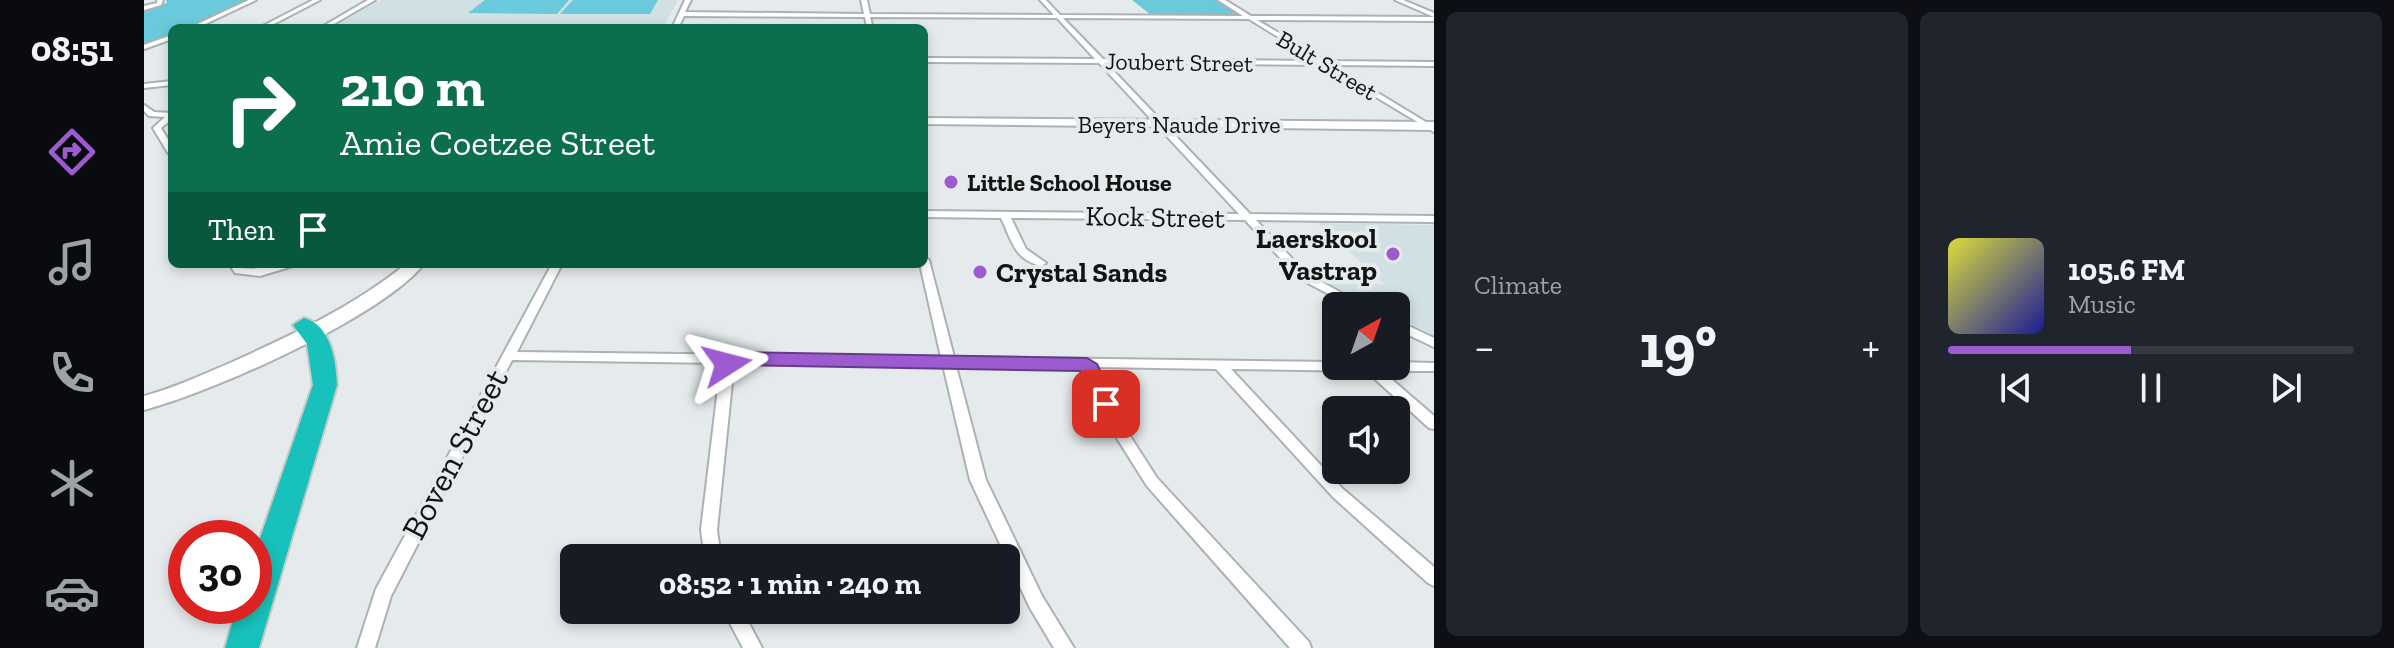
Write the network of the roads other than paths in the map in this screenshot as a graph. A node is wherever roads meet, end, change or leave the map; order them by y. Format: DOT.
graph roads {
  1 [pos="160,0"];
  2 [pos="253,0"];
  3 [pos="317,0"];
  4 [pos="372,0"];
  5 [pos="688,0"];
  6 [pos="864,0"];
  7 [pos="1043,0"];
  8 [pos="1221,0"];
  9 [pos="1398,0"];
  10 [pos="144,8"];
  11 [pos="682,14"];
  12 [pos="867,16"];
  13 [pos="1058,17"];
  14 [pos="1434,17"];
  15 [pos="1250,18"];
  16 [pos="201,24"];
  17 [pos="270,24"];
  18 [pos="330,24"];
  19 [pos="677,24"];
  20 [pos="869,24"];
  21 [pos="168,38"];
  22 [pos="144,47"];
  23 [pos="928,60"];
  24 [pos="1100,62"];
  25 [pos="1325,64"];
  26 [pos="1434,64"];
  27 [pos="168,76"];
  28 [pos="155,83"];
  29 [pos="168,83"];
  30 [pos="144,86"];
  31 [pos="146,109"];
  32 [pos="168,114"];
  33 [pos="168,118"];
  34 [pos="928,121"];
  35 [pos="1160,124"];
  36 [pos="1432,127"];
  37 [pos="168,146"];
  38 [pos="928,214"];
  39 [pos="1005,215"];
  40 [pos="1248,218"];
  41 [pos="1434,219"];
  42 [pos="1041,263"];
  43 [pos="237,268"];
  44 [pos="276,268"];
  45 [pos="396,268"];
  46 [pos="410,268"];
  47 [pos="555,268"];
  48 [pos="926,268"];
  49 [pos="1333,292"];
  50 [pos="308,328"];
  51 [pos="1410,331"];
  52 [pos="1434,343"];
  53 [pos="507,356"];
  54 [pos="728,358"];
  55 [pos="950,362"];
  56 [pos="1087,364"];
  57 [pos="1220,365"];
  58 [pos="1322,366"];
  59 [pos="1410,367"];
  60 [pos="1434,367"];
  61 [pos="1385,380"];
  62 [pos="144,402"];
  63 [pos="1434,424"];
  64 [pos="711,544"];
  65 [pos="272,549"];
  66 [pos="1434,578"];
  67 [pos="249,624"];
  68 [pos="740,624"];
  69 [pos="242,648"];
  70 [pos="366,648"];
  71 [pos="753,648"];
  72 [pos="1065,648"];
  73 [pos="1302,648"];
  1 -- 10 [label="street"];
  2 -- 16 [label="street"];
  3 -- 17 [label="street"];
  4 -- 18 [label="street"];
  5 -- 11 [label="street"];
  6 -- 12 [label="street"];
  7 -- 13 [label="street"];
  8 -- 15 [label="street, Bult Street"];
  9 -- 14 [label="street"];
  11 -- 12 [label="street"];
  11 -- 19 [label="street"];
  12 -- 13 [label="street"];
  12 -- 20 [label="street"];
  13 -- 15 [label="street"];
  13 -- 24 [label="street"];
  14 -- 15 [label="street"];
  15 -- 25 [label="street, Bult Street"];
  21 -- 22 [label="street"];
  23 -- 24 [label="street, Joubert Street"];
  24 -- 25 [label="street, Joubert Street"];
  24 -- 35 [label="street"];
  25 -- 26 [label="street, Joubert Street"];
  25 -- 36 [label="street, Bult Street"];
  27 -- 28 [label="street"];
  28 -- 29 [label="street"];
  28 -- 30 [label="street"];
  31 -- 32 [label="street"];
  33 -- 37 [label="street"];
  34 -- 35 [label="street, Beyers Naude Drive"];
  35 -- 36 [label="street, Beyers Naude Drive"];
  35 -- 40 [label="street"];
  38 -- 39 [label="street, Kock Street"];
  39 -- 40 [label="street, Kock Street"];
  39 -- 42 [label="street"];
  40 -- 41 [label="street, Kock Street"];
  40 -- 49 [label="street"];
  43 -- 44 [label="street"];
  45 -- 50 [label="street"];
  46 -- 50 [label="street"];
  47 -- 53 [label="street, Boven Street"];
  48 -- 55 [label="street"];
  50 -- 62 [label="street"];
  50 -- 65 [label="highway"];
  51 -- 52 [label="street"];
  53 -- 54 [label="street"];
  53 -- 70 [label="street, Boven Street"];
  54 -- 55 [label="street"];
  54 -- 64 [label="street"];
  55 -- 56 [label="street"];
  55 -- 72 [label="street"];
  56 -- 57 [label="street"];
  56 -- 73 [label="street"];
  57 -- 58 [label="street"];
  57 -- 66 [label="street"];
  59 -- 60 [label="street"];
  61 -- 63 [label="street"];
  67 -- 69 [label="highway"];
  68 -- 71 [label="street"];
}
